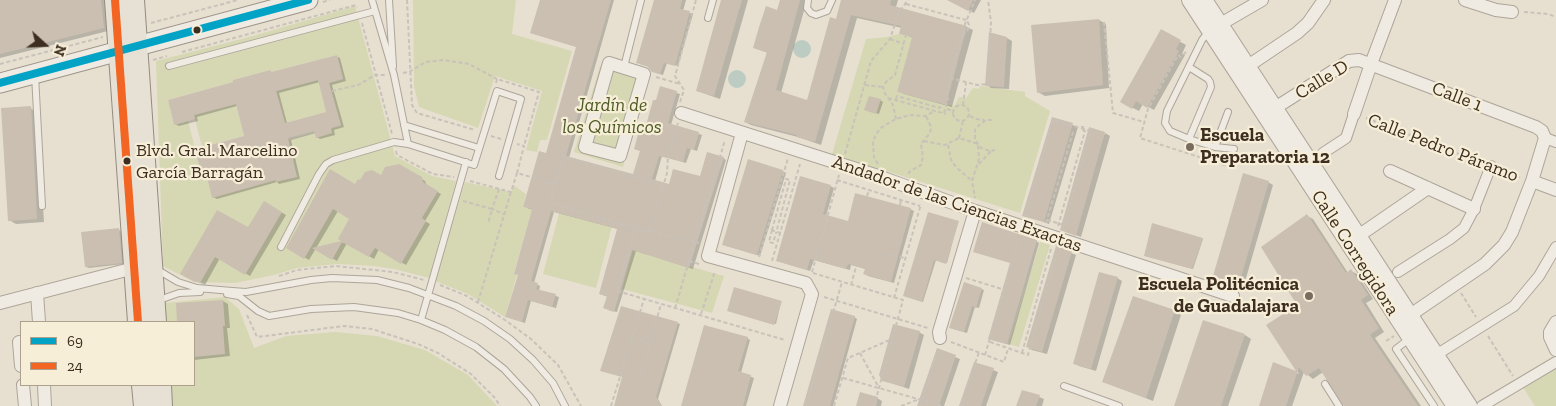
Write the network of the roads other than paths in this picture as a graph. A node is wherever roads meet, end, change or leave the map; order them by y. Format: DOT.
graph roads {
  1 [pos="115,0"];
  2 [pos="134,0"];
  3 [pos="308,0"];
  4 [pos="372,0"];
  5 [pos="389,0"];
  6 [pos="641,0"];
  7 [pos="713,0"];
  8 [pos="808,0"];
  9 [pos="832,0"];
  10 [pos="1190,0"];
  11 [pos="1204,0"];
  12 [pos="1262,0"];
  13 [pos="1324,0"];
  14 [pos="1395,0"];
  15 [pos="1466,0"];
  16 [pos="375,11"];
  17 [pos="1512,12"];
  18 [pos="708,18"];
  19 [pos="1214,28"];
  20 [pos="131,54"];
  21 [pos="1370,64"];
  22 [pos="169,66"];
  23 [pos="1189,66"];
  24 [pos="1248,66"];
  25 [pos="624,67"];
  26 [pos="34,74"];
  27 [pos="394,75"];
  28 [pos="0,82"];
  29 [pos="1275,108"];
  30 [pos="1228,112"];
  31 [pos="681,113"];
  32 [pos="1354,114"];
  33 [pos="404,125"];
  34 [pos="742,133"];
  35 [pos="1548,137"];
  36 [pos="1189,139"];
  37 [pos="408,144"];
  38 [pos="1215,147"];
  39 [pos="479,148"];
  40 [pos="1234,149"];
  41 [pos="1323,153"];
  42 [pos="466,162"];
  43 [pos="1491,166"];
  44 [pos="1390,171"];
  45 [pos="499,176"];
  46 [pos="1532,181"];
  47 [pos="1317,183"];
  48 [pos="1428,188"];
  49 [pos="1556,190"];
  50 [pos="42,206"];
  51 [pos="1474,210"];
  52 [pos="975,211"];
  53 [pos="1353,239"];
  54 [pos="1556,247"];
  55 [pos="281,248"];
  56 [pos="144,268"];
  57 [pos="1398,272"];
  58 [pos="246,292"];
  59 [pos="37,293"];
  60 [pos="429,294"];
  61 [pos="1233,296"];
  62 [pos="246,302"];
  63 [pos="0,303"];
  64 [pos="156,314"];
  65 [pos="1405,319"];
  66 [pos="422,320"];
  67 [pos="39,321"];
  68 [pos="138,321"];
  69 [pos="1556,322"];
  70 [pos="940,335"];
  71 [pos="1410,338"];
  72 [pos="19,342"];
  73 [pos="1556,350"];
  74 [pos="20,354"];
  75 [pos="1436,355"];
  76 [pos="1556,362"];
  77 [pos="1325,384"];
  78 [pos="23,386"];
  79 [pos="44,386"];
  80 [pos="142,386"];
  81 [pos="161,386"];
  82 [pos="1064,386"];
  83 [pos="25,406"];
  84 [pos="45,406"];
  85 [pos="144,406"];
  86 [pos="162,406"];
  87 [pos="536,406"];
  88 [pos="565,406"];
  89 [pos="780,406"];
  90 [pos="1119,406"];
  91 [pos="1339,406"];
  92 [pos="1434,406"];
  93 [pos="1455,406"];
  94 [pos="1469,406"];
  95 [pos="1482,406"];
  1 -- 20 [label="main road"];
  2 -- 20 [label="main road"];
  3 -- 20 [label="main road"];
  4 -- 16 [label="lane"];
  5 -- 27 [label="lane"];
  6 -- 25 [label="lane"];
  7 -- 18 [label="lane"];
  8 -- 9 [label="lane"];
  10 -- 19 [label="street, Calle Corregidora"];
  11 -- 19 [label="street, Calle Corregidora"];
  12 -- 19 [label="street"];
  13 -- 24 [label="street"];
  14 -- 21 [label="street"];
  15 -- 17 [label="street"];
  16 -- 22 [label="lane"];
  16 -- 27 [label="lane"];
  19 -- 23 [label="lane"];
  19 -- 24 [label="street, Calle Corregidora"];
  19 -- 47 [label="street, Calle Corregidora"];
  20 -- 26 [label="main road"];
  20 -- 56 [label="main road"];
  21 -- 29 [label="street, Calle D"];
  21 -- 32 [label="street"];
  21 -- 35 [label="street, Calle 1"];
  23 -- 36 [label="lane"];
  23 -- 36 [label="lane"];
  24 -- 29 [label="street, Calle Corregidora"];
  25 -- 25 [label="street"];
  26 -- 28 [label="main road"];
  26 -- 50 [label="lane"];
  27 -- 33 [label="lane"];
  29 -- 47 [label="street, Calle Corregidora"];
  30 -- 38 [label="lane"];
  31 -- 34 [label="street, Andador de las Ciencias Exactas"];
  32 -- 41 [label="street"];
  33 -- 37 [label="lane"];
  33 -- 39 [label="lane"];
  34 -- 52 [label="street, Andador de las Ciencias Exactas"];
  34 -- 89 [label="street"];
  35 -- 46 [label="street"];
  36 -- 38 [label="lane"];
  37 -- 42 [label="lane"];
  37 -- 55 [label="lane"];
  38 -- 40 [label="lane"];
  39 -- 42 [label="lane"];
  39 -- 45 [label="lane"];
  42 -- 60 [label="lane"];
  43 -- 51 [label="street"];
  44 -- 48 [label="street"];
  46 -- 49 [label="street"];
  46 -- 65 [label="street"];
  47 -- 53 [label="street, Calle Corregidora"];
  48 -- 51 [label="street"];
  48 -- 53 [label="street"];
  51 -- 57 [label="street"];
  52 -- 61 [label="street, Andador de las Ciencias Exactas"];
  52 -- 70 [label="street"];
  53 -- 65 [label="street, Calle Corregidora"];
  54 -- 75 [label="street"];
  56 -- 58 [label="lane"];
  56 -- 59 [label="street"];
  56 -- 64 [label="main road"];
  56 -- 68 [label="main road"];
  58 -- 60 [label="lane"];
  58 -- 62 [label="lane"];
  59 -- 63 [label="street"];
  59 -- 67 [label="street"];
  60 -- 66 [label="lane"];
  60 -- 88 [label="lane"];
  62 -- 64 [label="lane"];
  62 -- 66 [label="lane"];
  65 -- 71 [label="street, Calle Corregidora"];
  65 -- 75 [label="street, Calle Corregidora"];
  66 -- 87 [label="lane"];
  69 -- 73 [label="street"];
  71 -- 92 [label="lane"];
  71 -- 93 [label="street, Calle Corregidora"];
  72 -- 74 [label="street"];
  75 -- 94 [label="street, Calle Corregidora"];
  76 -- 95 [label="street"];
  77 -- 91 [label="lane"];
  78 -- 79 [label="street"];
  78 -- 83 [label="street"];
  79 -- 84 [label="street"];
  80 -- 85 [label="main road"];
  81 -- 86 [label="main road"];
  82 -- 90 [label="lane"];
}
